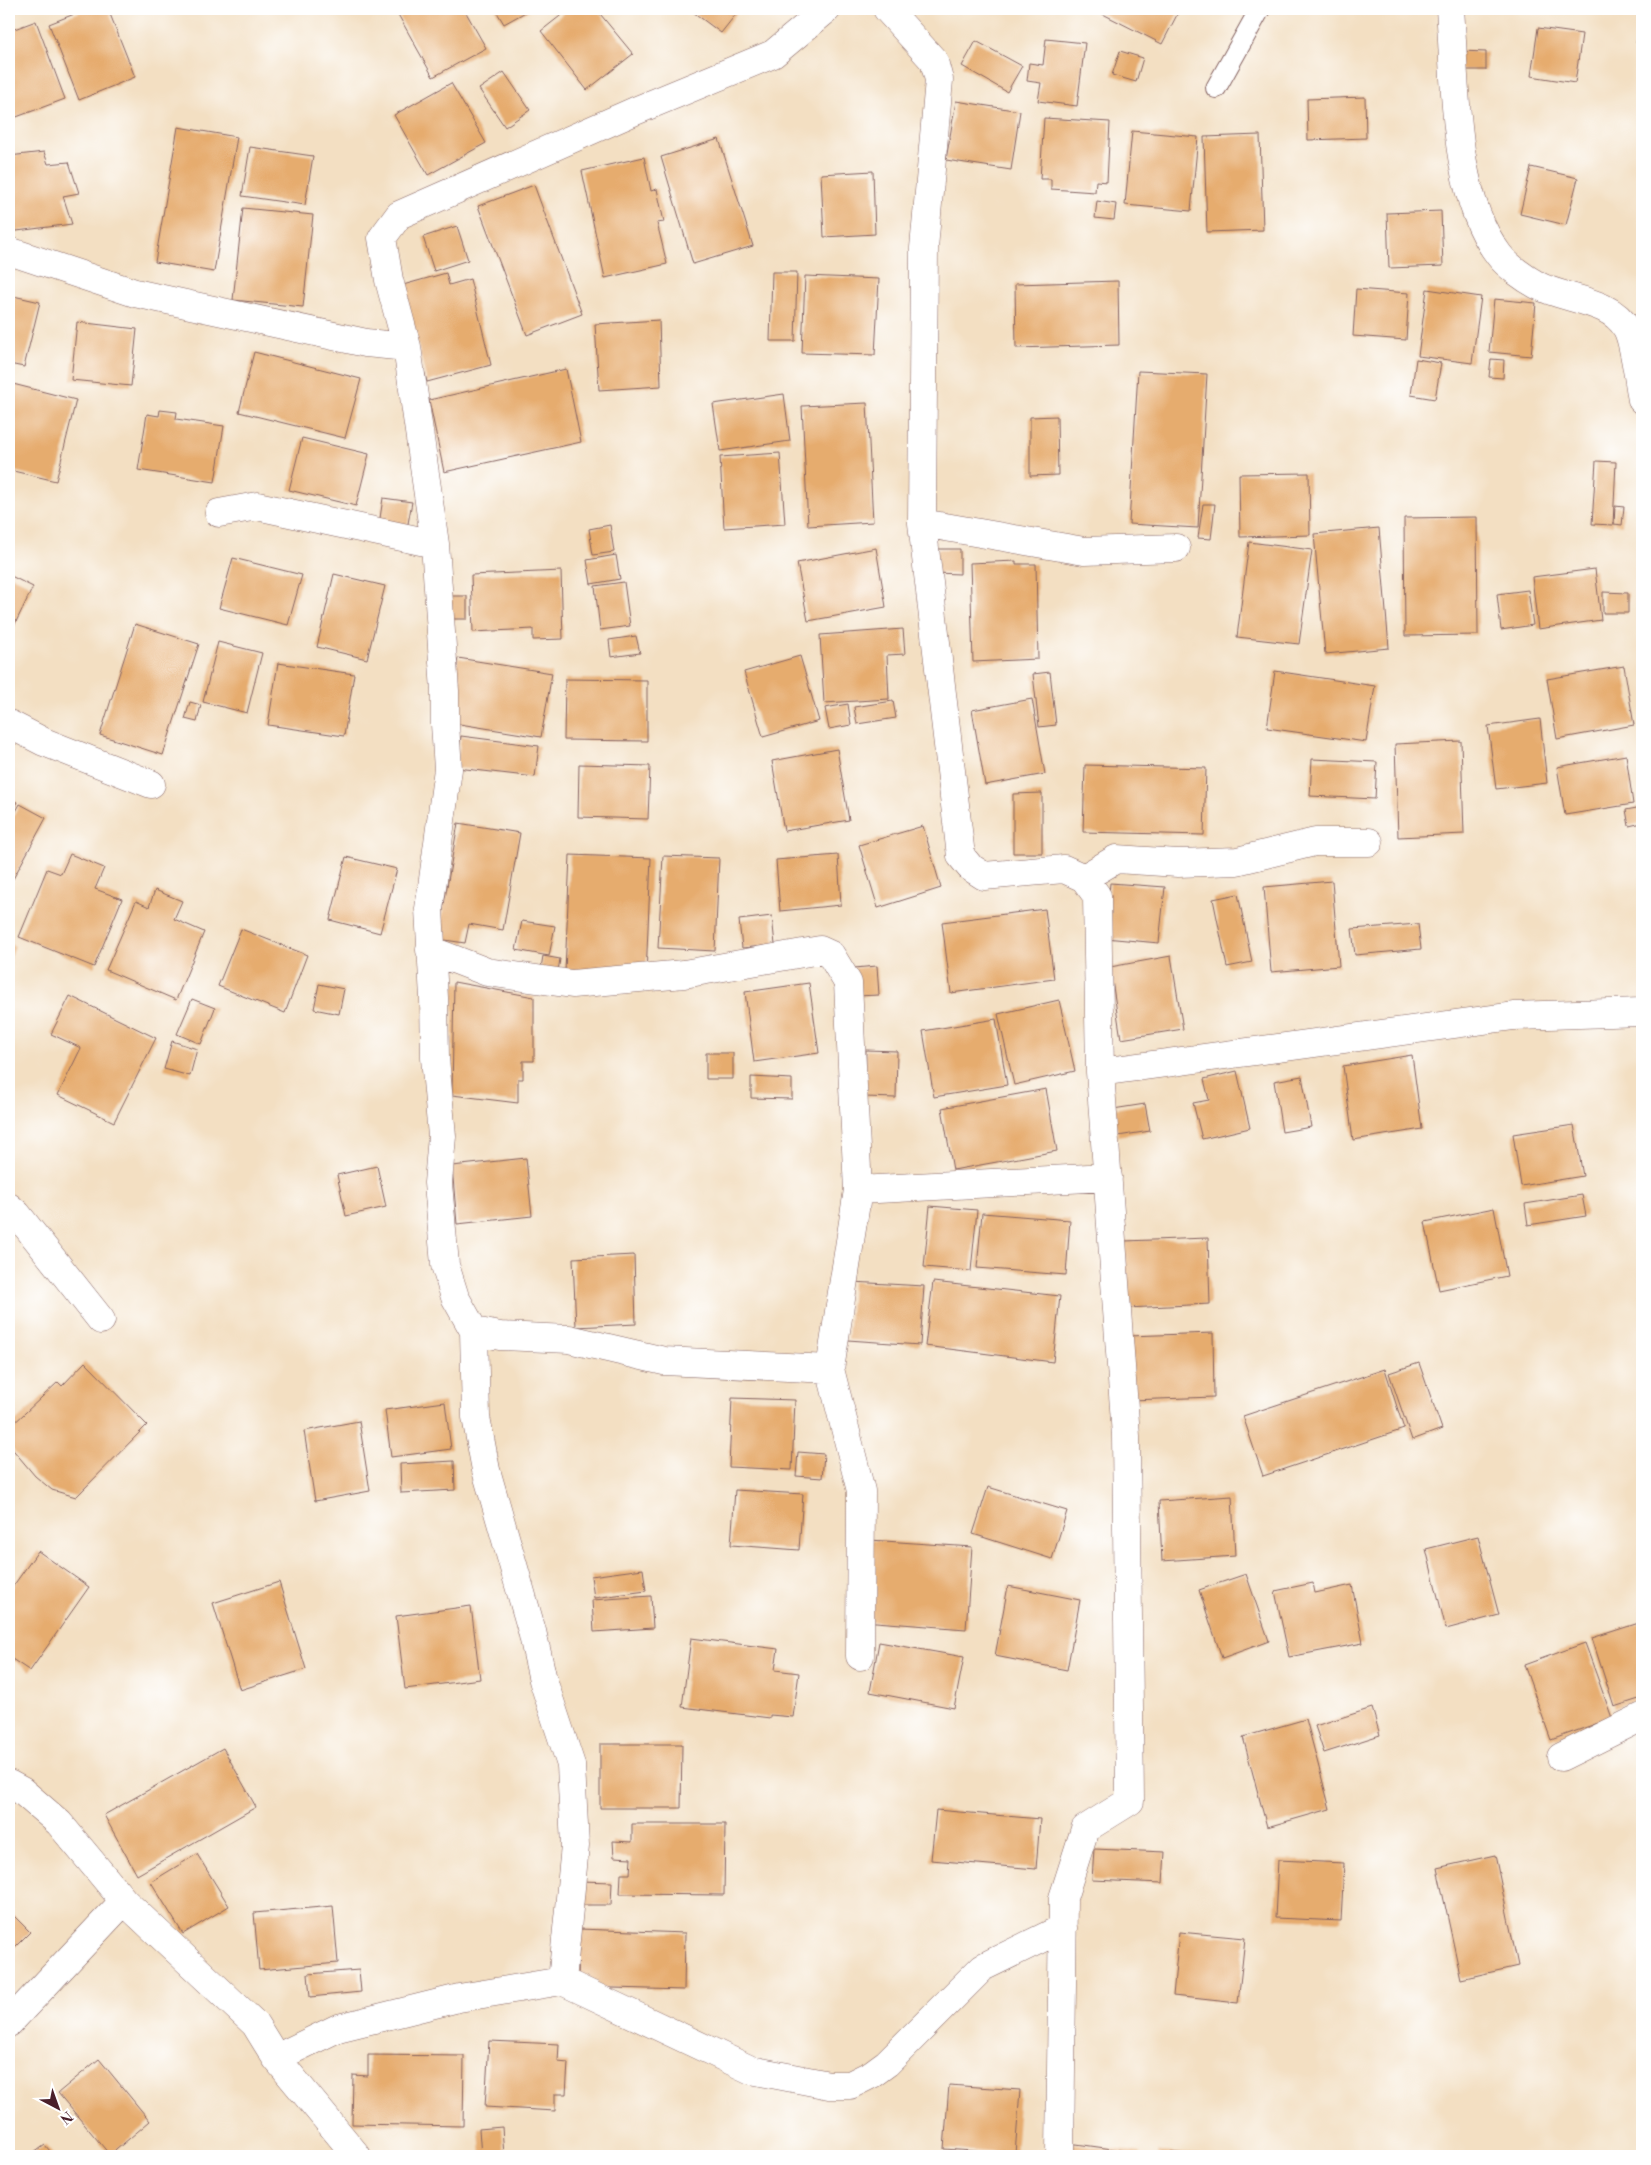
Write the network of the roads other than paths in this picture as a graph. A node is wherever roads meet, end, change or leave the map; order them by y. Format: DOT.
graph roads {
  1 [pos="827,9"];
  2 [pos="887,9"];
  3 [pos="1260,9"];
  4 [pos="1450,9"];
  5 [pos="1216,88"];
  6 [pos="9,251"];
  7 [pos="407,348"];
  8 [pos="1642,400"];
  9 [pos="219,513"];
  10 [pos="922,523"];
  11 [pos="435,544"];
  12 [pos="1176,548"];
  13 [pos="9,724"];
  14 [pos="151,784"];
  15 [pos="1369,842"];
  16 [pos="1084,878"];
  17 [pos="430,950"];
  18 [pos="1642,1012"];
  19 [pos="1100,1072"];
  20 [pos="1108,1177"];
  21 [pos="858,1190"];
  22 [pos="9,1207"];
  23 [pos="101,1320"];
  24 [pos="474,1331"];
  25 [pos="830,1369"];
  26 [pos="860,1656"];
  27 [pos="1642,1717"];
  28 [pos="1561,1757"];
  29 [pos="9,1784"];
  30 [pos="124,1901"];
  31 [pos="1063,1928"];
  32 [pos="562,1981"];
  33 [pos="9,2023"];
  34 [pos="276,2058"];
  35 [pos="357,2156"];
  36 [pos="1060,2156"];
  1 -- 7 [label="street"];
  2 -- 10 [label="street"];
  3 -- 5 [label="lane"];
  4 -- 8 [label="street"];
  6 -- 7 [label="street"];
  7 -- 11 [label="street"];
  9 -- 11 [label="street"];
  10 -- 12 [label="street"];
  10 -- 16 [label="street"];
  11 -- 17 [label="street"];
  13 -- 14 [label="street"];
  15 -- 16 [label="street"];
  16 -- 19 [label="street"];
  17 -- 21 [label="street"];
  17 -- 24 [label="street"];
  18 -- 19 [label="street"];
  19 -- 20 [label="street"];
  20 -- 21 [label="street"];
  20 -- 31 [label="street"];
  21 -- 25 [label="street"];
  22 -- 23 [label="street"];
  24 -- 25 [label="street"];
  24 -- 32 [label="street"];
  25 -- 26 [label="street"];
  27 -- 28 [label="street"];
  29 -- 30 [label="street"];
  30 -- 33 [label="street"];
  30 -- 34 [label="street"];
  31 -- 32 [label="street"];
  31 -- 36 [label="street"];
  32 -- 34 [label="street"];
  34 -- 35 [label="street"];
}
